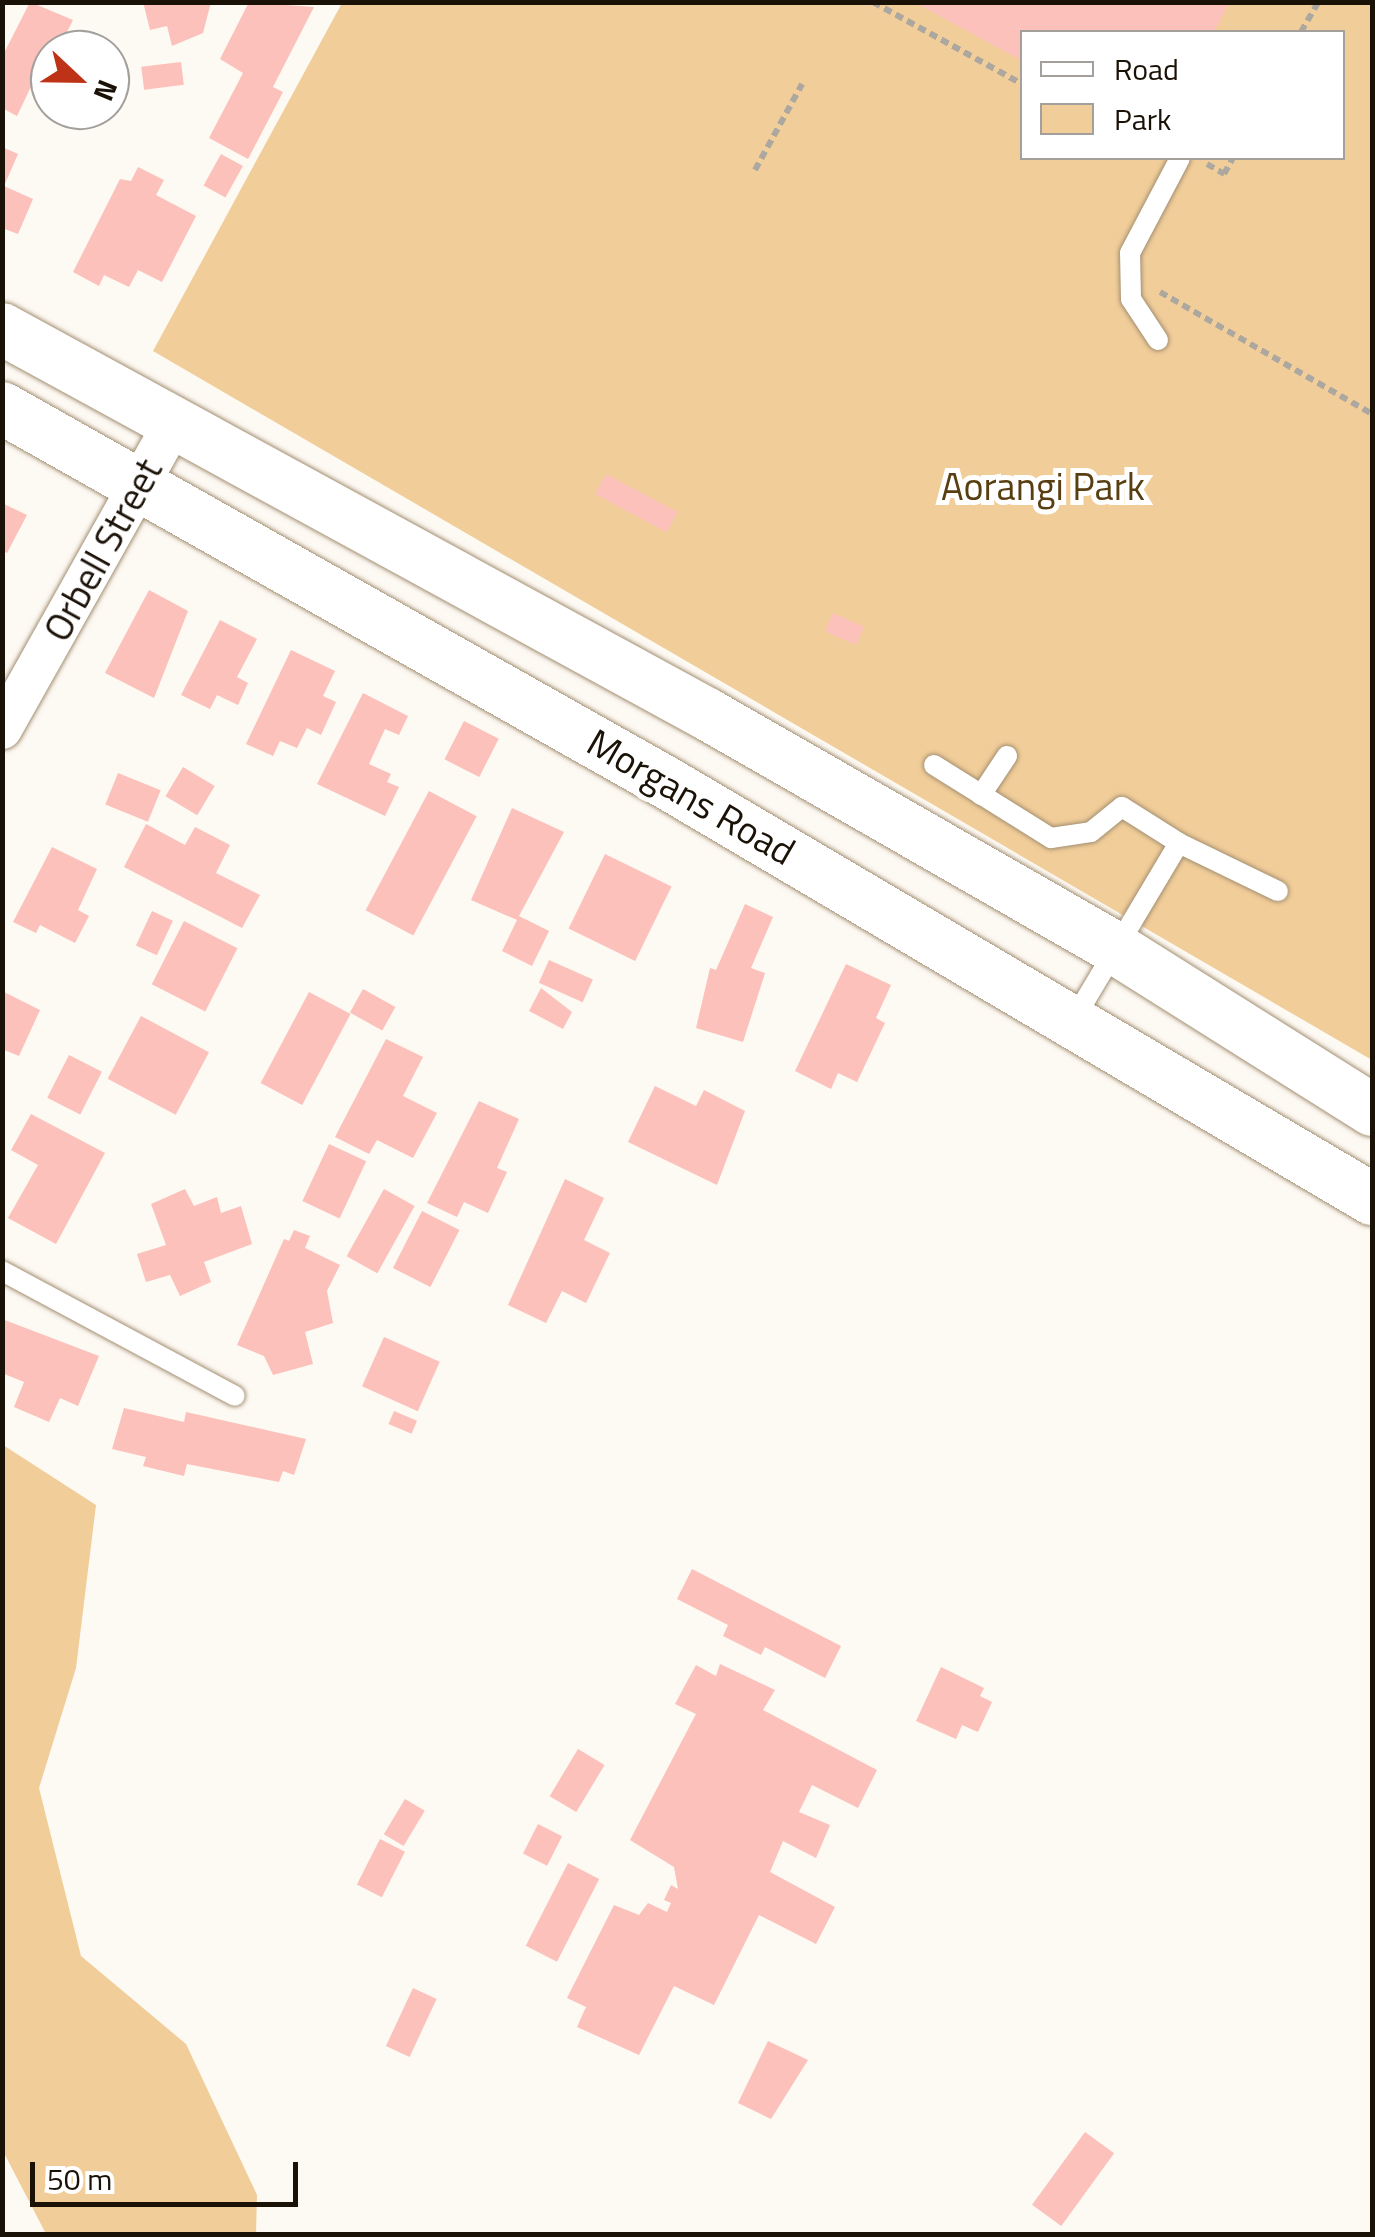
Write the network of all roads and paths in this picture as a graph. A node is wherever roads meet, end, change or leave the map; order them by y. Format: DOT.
graph roads {
  1 [pos="873,2"];
  2 [pos="1318,2"];
  3 [pos="1303,30"];
  4 [pos="1020,83"];
  5 [pos="802,84"];
  6 [pos="1179,160"];
  7 [pos="756,170"];
  8 [pos="1152,278"];
  9 [pos="2,329"];
  10 [pos="1158,340"];
  11 [pos="2,408"];
  12 [pos="1372,414"];
  13 [pos="174,422"];
  14 [pos="138,485"];
  15 [pos="706,714"];
  16 [pos="2,729"];
  17 [pos="1007,756"];
  18 [pos="934,766"];
  19 [pos="667,783"];
  20 [pos="981,795"];
  21 [pos="1179,843"];
  22 [pos="1278,891"];
  23 [pos="1115,948"];
  24 [pos="1074,1019"];
  25 [pos="1372,1110"];
  26 [pos="1372,1200"];
  27 [pos="2,1272"];
  28 [pos="234,1396"];
  1 -- 4 [label="path"];
  2 -- 3 [label="path"];
  5 -- 7 [label="path"];
  6 -- 10 [label="lane"];
  8 -- 12 [label="path"];
  9 -- 13 [label="street, Morgans Road"];
  11 -- 14 [label="street, Morgans Road"];
  13 -- 14 [label="street, Orbell Street"];
  13 -- 15 [label="street, Morgans Road"];
  14 -- 16 [label="street, Orbell Street"];
  14 -- 19 [label="street, Morgans Road"];
  15 -- 19 [label="street"];
  15 -- 23 [label="street, Morgans Road"];
  17 -- 20 [label="lane"];
  18 -- 20 [label="lane"];
  19 -- 24 [label="street, Morgans Road"];
  20 -- 21 [label="lane"];
  21 -- 22 [label="lane"];
  21 -- 23 [label="lane"];
  23 -- 24 [label="lane"];
  23 -- 25 [label="street, Morgans Road"];
  24 -- 26 [label="street, Morgans Road"];
  27 -- 28 [label="lane"];
}
